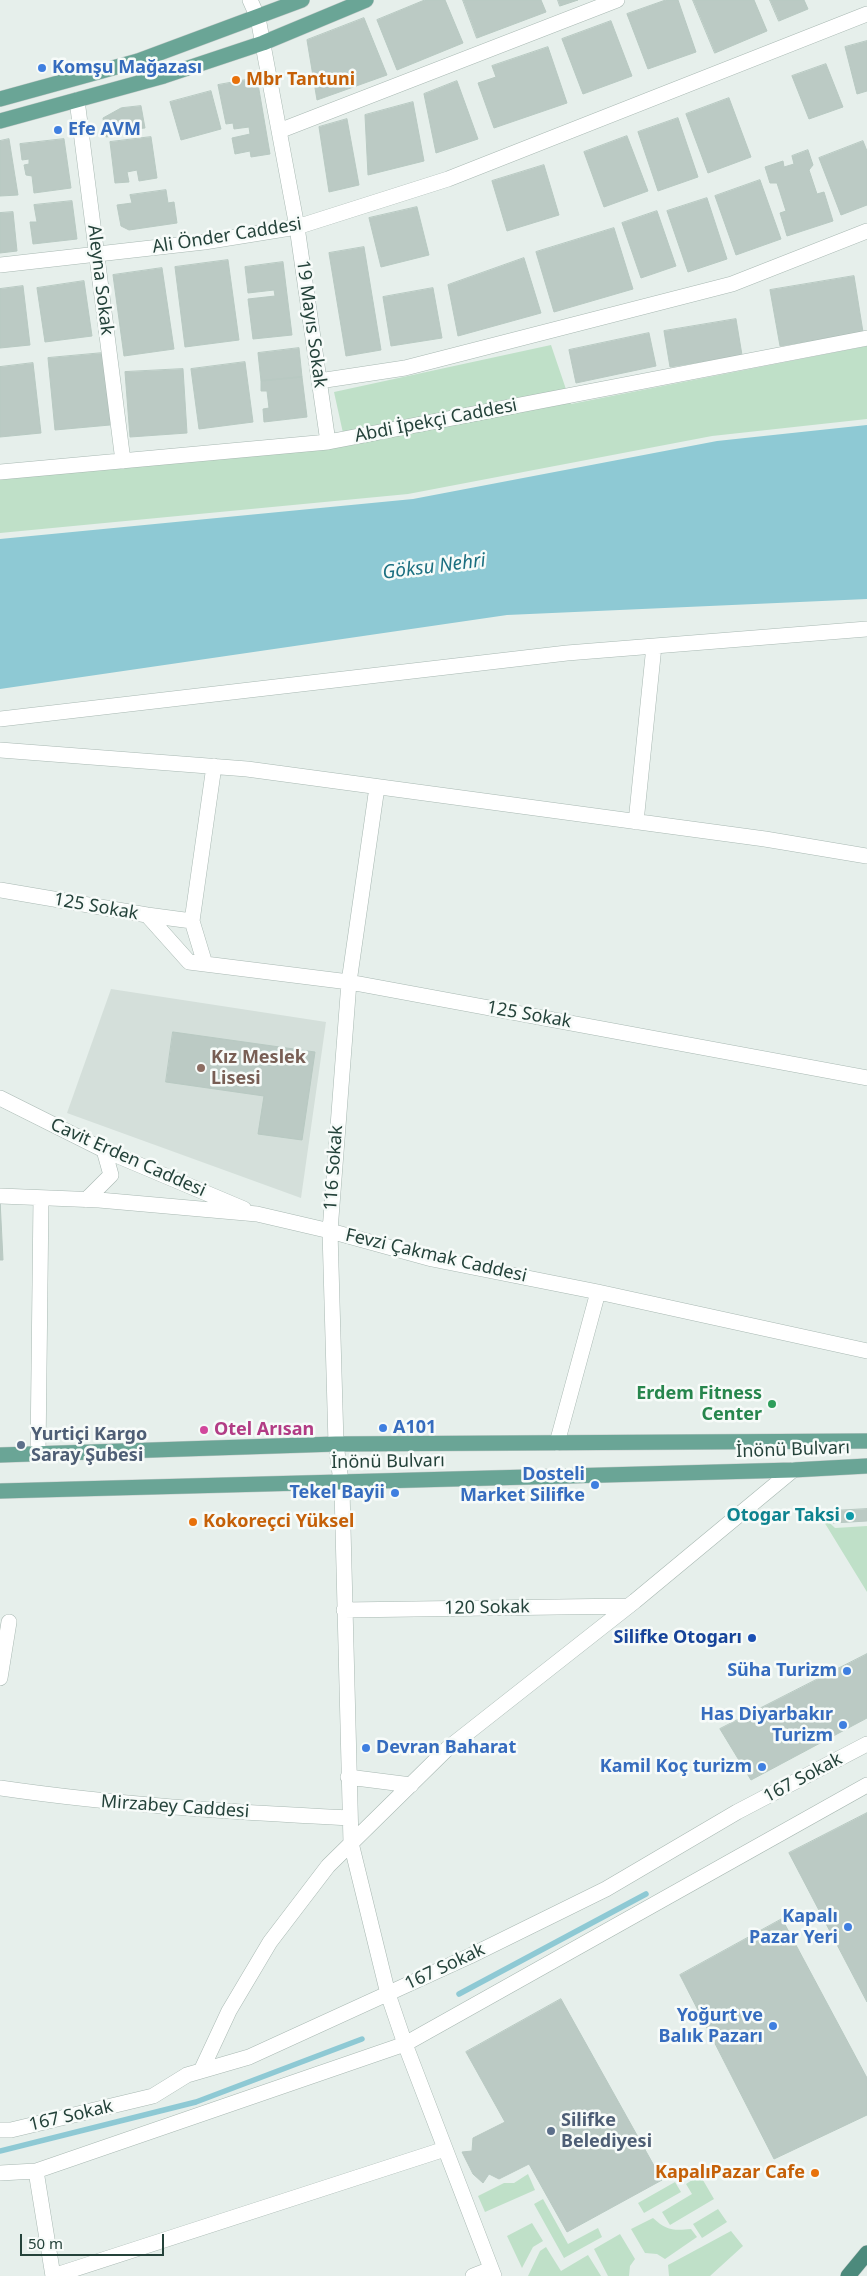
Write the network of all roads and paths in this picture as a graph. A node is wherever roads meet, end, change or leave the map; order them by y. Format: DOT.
graph roads {
  1 [pos="250,0"];
  2 [pos="302,0"];
  3 [pos="366,0"];
  4 [pos="617,0"];
  5 [pos="867,14"];
  6 [pos="258,18"];
  7 [pos="263,44"];
  8 [pos="0,99"];
  9 [pos="77,100"];
  10 [pos="0,122"];
  11 [pos="279,131"];
  12 [pos="297,227"];
  13 [pos="867,231"];
  14 [pos="96,255"];
  15 [pos="0,265"];
  16 [pos="867,338"];
  17 [pos="319,381"];
  18 [pos="328,442"];
  19 [pos="122,461"];
  20 [pos="0,472"];
  21 [pos="867,629"];
  22 [pos="654,646"];
  23 [pos="0,719"];
  24 [pos="0,750"];
  25 [pos="214,766"];
  26 [pos="377,786"];
  27 [pos="636,822"];
  28 [pos="867,856"];
  29 [pos="0,890"];
  30 [pos="147,915"];
  31 [pos="192,921"];
  32 [pos="204,964"];
  33 [pos="349,982"];
  34 [pos="867,1078"];
  35 [pos="0,1098"];
  36 [pos="104,1150"];
  37 [pos="0,1196"];
  38 [pos="41,1198"];
  39 [pos="86,1200"];
  40 [pos="257,1214"];
  41 [pos="330,1231"];
  42 [pos="598,1292"];
  43 [pos="867,1351"];
  44 [pos="867,1441"];
  45 [pos="557,1443"];
  46 [pos="336,1444"];
  47 [pos="38,1454"];
  48 [pos="0,1455"];
  49 [pos="867,1466"];
  50 [pos="793,1470"];
  51 [pos="341,1482"];
  52 [pos="0,1491"];
  53 [pos="629,1606"];
  54 [pos="344,1610"];
  55 [pos="9,1622"];
  56 [pos="0,1678"];
  57 [pos="867,1744"];
  58 [pos="348,1777"];
  59 [pos="411,1785"];
  60 [pos="867,1785"];
  61 [pos="0,1788"];
  62 [pos="350,1818"];
  63 [pos="351,1844"];
  64 [pos="388,1994"];
  65 [pos="405,2044"];
  66 [pos="201,2071"];
  67 [pos="0,2130"];
  68 [pos="445,2149"];
  69 [pos="36,2171"];
  70 [pos="0,2173"];
  71 [pos="867,2252"];
  72 [pos="493,2273"];
  73 [pos="53,2276"];
  74 [pos="473,2276"];
  75 [pos="848,2276"];
  1 -- 6 [label="street, 19 Mayıs Sokak"];
  2 -- 6 [label="main road"];
  3 -- 7 [label="main road"];
  4 -- 11 [label="street"];
  5 -- 12 [label="street, Ali Önder Caddesi"];
  6 -- 7 [label="street, 19 Mayıs Sokak"];
  6 -- 8 [label="main road"];
  7 -- 9 [label="main road"];
  7 -- 11 [label="street, 19 Mayıs Sokak"];
  9 -- 10 [label="main road"];
  9 -- 14 [label="street, Aleyna Sokak"];
  11 -- 12 [label="street, 19 Mayıs Sokak"];
  12 -- 14 [label="street, Ali Önder Caddesi"];
  12 -- 17 [label="street, 19 Mayıs Sokak"];
  13 -- 17 [label="street"];
  14 -- 15 [label="street, Ali Önder Caddesi"];
  14 -- 19 [label="street, Aleyna Sokak"];
  16 -- 18 [label="street, Abdi İpekçi Caddesi"];
  17 -- 18 [label="street, 19 Mayıs Sokak"];
  18 -- 19 [label="street, Abdi İpekçi Caddesi"];
  19 -- 20 [label="street, Abdi İpekçi Caddesi"];
  21 -- 22 [label="street"];
  22 -- 23 [label="street"];
  22 -- 27 [label="street"];
  24 -- 25 [label="street"];
  25 -- 26 [label="street"];
  25 -- 31 [label="street"];
  26 -- 27 [label="street"];
  26 -- 33 [label="street, 116 Sokak"];
  27 -- 28 [label="street"];
  29 -- 30 [label="street, 125 Sokak"];
  30 -- 31 [label="street, 125 Sokak"];
  30 -- 32 [label="street, 125 Sokak"];
  31 -- 32 [label="street"];
  32 -- 33 [label="street, 125 Sokak"];
  33 -- 34 [label="street, 125 Sokak"];
  33 -- 41 [label="street, 116 Sokak"];
  35 -- 36 [label="street, Cavit Erden Caddesi"];
  36 -- 39 [label="street"];
  36 -- 40 [label="street, Cavit Erden Caddesi"];
  37 -- 38 [label="street, Fevzi Çakmak Caddesi"];
  38 -- 39 [label="street, Fevzi Çakmak Caddesi"];
  38 -- 47 [label="street"];
  39 -- 40 [label="street, Fevzi Çakmak Caddesi"];
  40 -- 41 [label="street, Fevzi Çakmak Caddesi"];
  41 -- 42 [label="street, Fevzi Çakmak Caddesi"];
  41 -- 46 [label="street, 116 Sokak"];
  42 -- 43 [label="street, Fevzi Çakmak Caddesi"];
  42 -- 45 [label="street"];
  44 -- 45 [label="main road, İnönü Bulvarı"];
  45 -- 46 [label="main road, İnönü Bulvarı"];
  46 -- 47 [label="main road, İnönü Bulvarı"];
  46 -- 51 [label="street, 116 Sokak"];
  47 -- 48 [label="main road, İnönü Bulvarı"];
  49 -- 50 [label="main road, İnönü Bulvarı"];
  50 -- 51 [label="main road, İnönü Bulvarı"];
  50 -- 53 [label="street"];
  51 -- 52 [label="main road, İnönü Bulvarı"];
  51 -- 54 [label="street, 116 Sokak"];
  53 -- 54 [label="street, 120 Sokak"];
  53 -- 59 [label="street"];
  54 -- 58 [label="street, 116 Sokak"];
  55 -- 56 [label="street"];
  57 -- 64 [label="street, 167 Sokak"];
  58 -- 59 [label="street"];
  58 -- 62 [label="street, 116 Sokak"];
  59 -- 63 [label="street"];
  60 -- 65 [label="street"];
  61 -- 62 [label="street, Mirzabey Caddesi"];
  62 -- 63 [label="street, 116 Sokak"];
  63 -- 64 [label="street, 116 Sokak"];
  63 -- 66 [label="street"];
  64 -- 65 [label="street, 116 Sokak"];
  64 -- 66 [label="street, 167 Sokak"];
  65 -- 68 [label="street, 116 Sokak"];
  65 -- 69 [label="street"];
  66 -- 67 [label="street, 167 Sokak"];
  68 -- 72 [label="street, 116 Sokak"];
  68 -- 73 [label="street"];
  69 -- 70 [label="street"];
  69 -- 73 [label="street"];
  71 -- 75 [label="highway"];
  72 -- 74 [label="street"];
}
